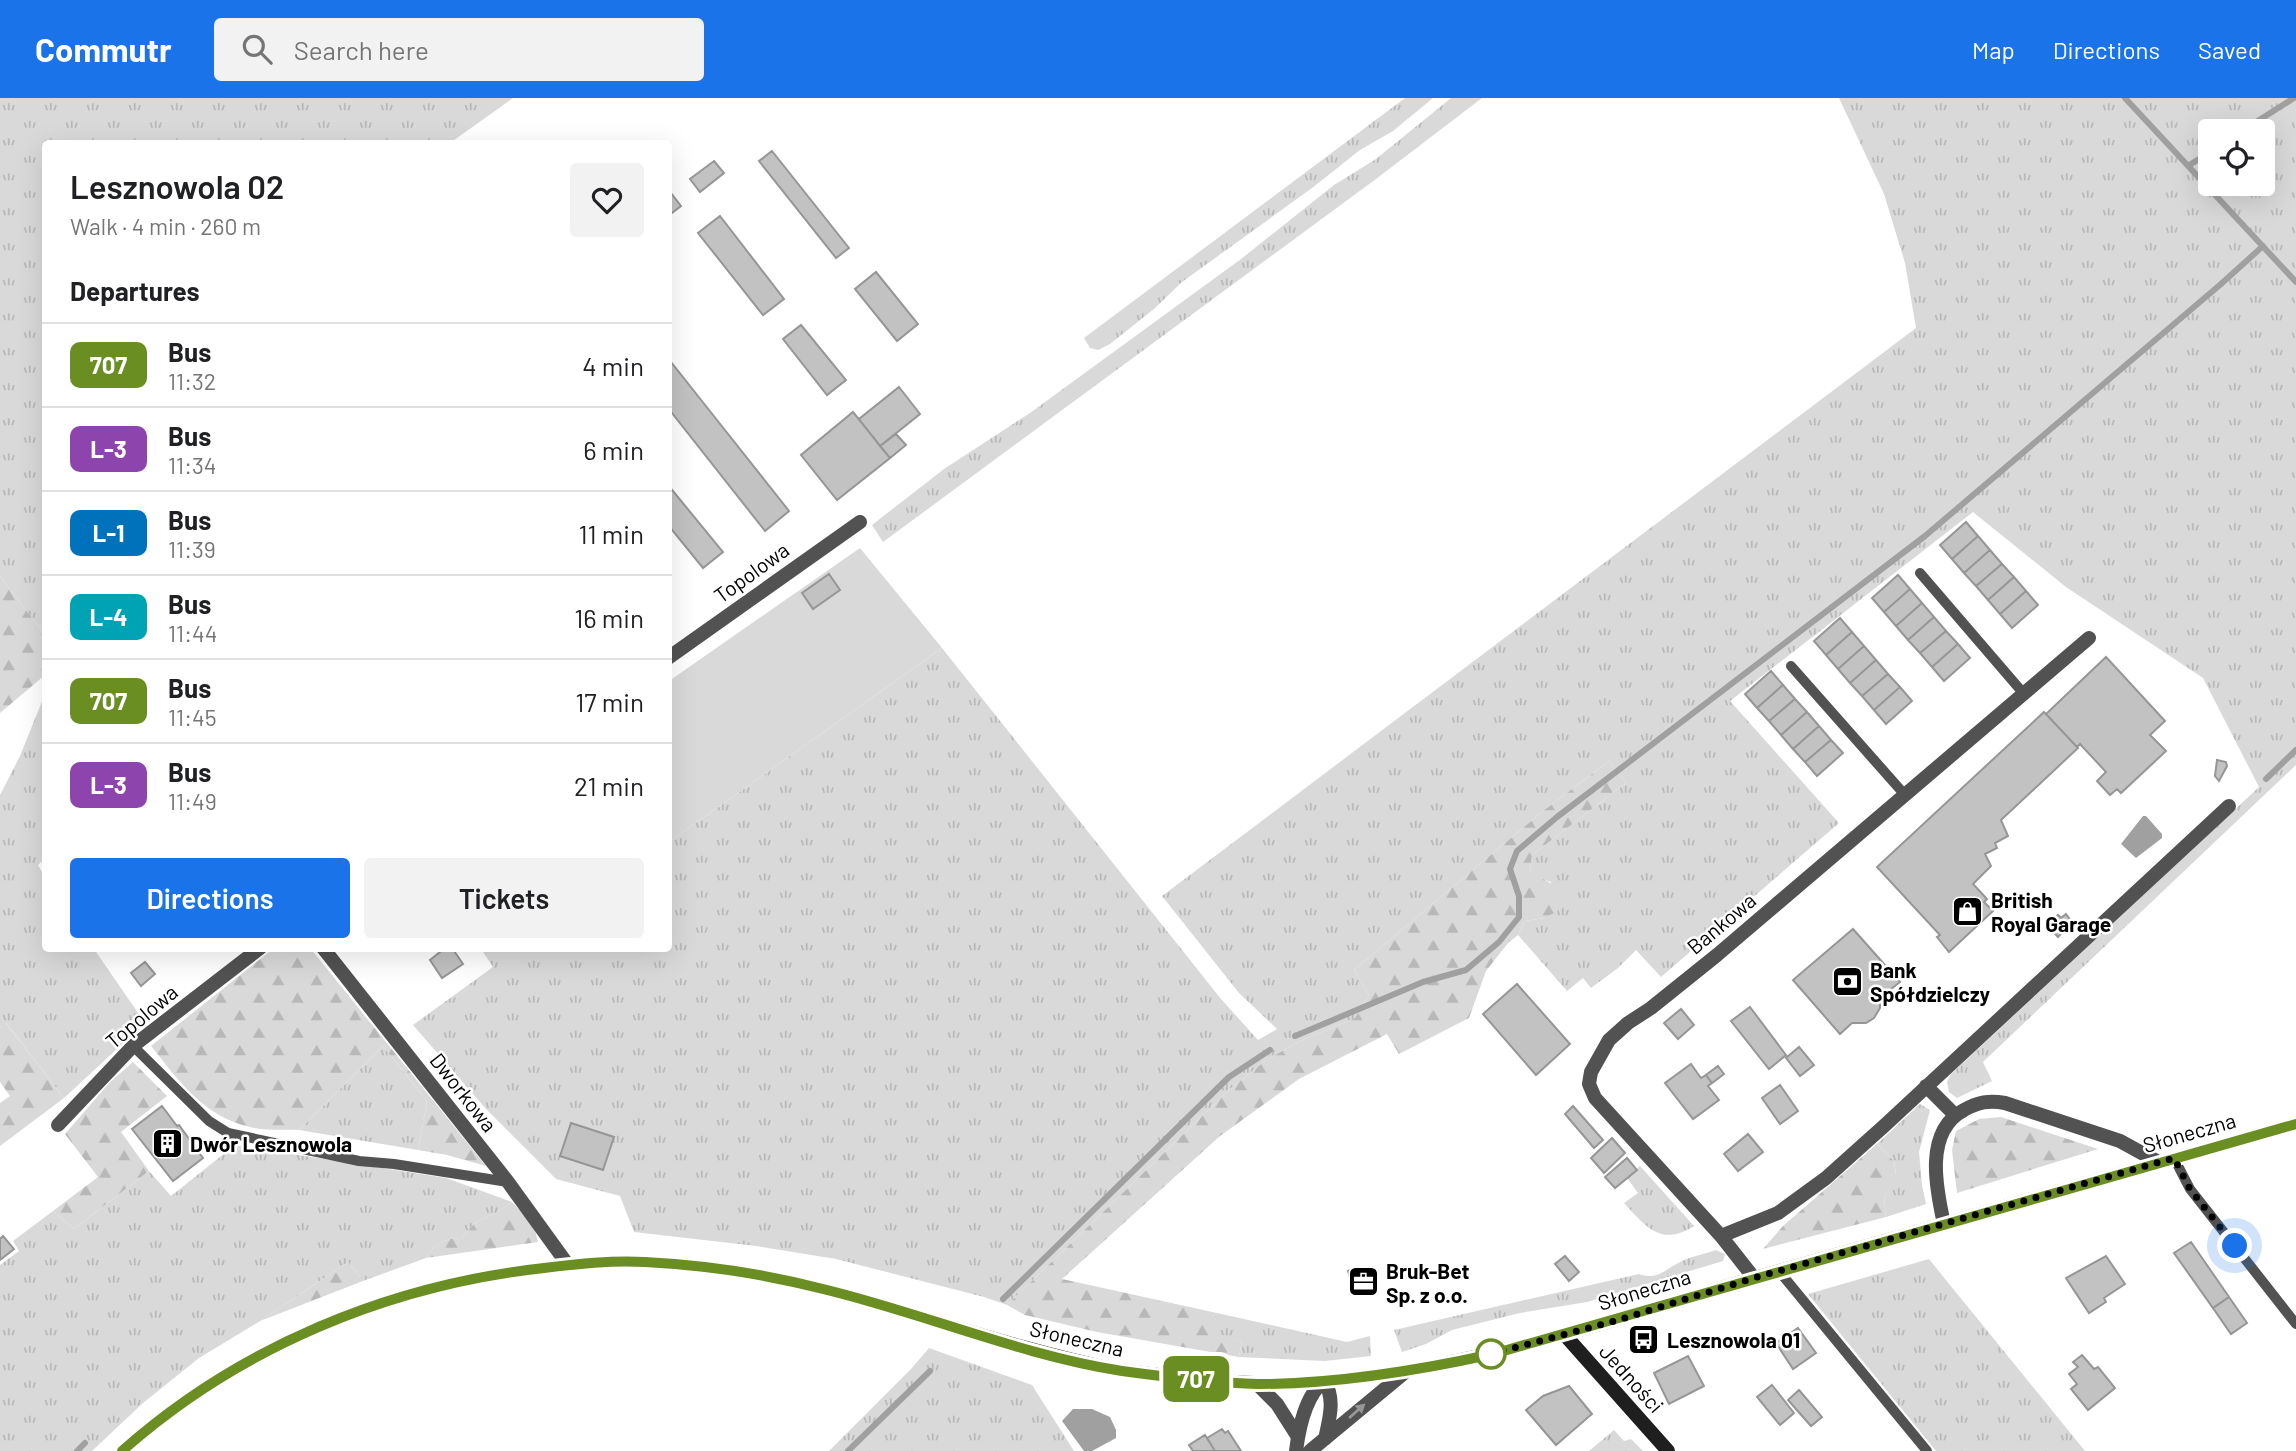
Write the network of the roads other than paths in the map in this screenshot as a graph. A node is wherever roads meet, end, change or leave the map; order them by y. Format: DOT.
graph roads {
  1 [pos="860,522"];
  2 [pos="1920,573"];
  3 [pos="2089,638"];
  4 [pos="672,655"];
  5 [pos="1791,666"];
  6 [pos="2024,694"];
  7 [pos="1905,795"];
  8 [pos="2229,806"];
  9 [pos="255,952"];
  10 [pos="326,952"];
  11 [pos="133,1046"];
  12 [pos="1926,1086"];
  13 [pos="1955,1115"];
  14 [pos="2296,1124"];
  15 [pos="58,1125"];
  16 [pos="2167,1160"];
  17 [pos="508,1182"];
  18 [pos="1944,1224"];
  19 [pos="1721,1236"];
  20 [pos="568,1265"];
  21 [pos="1779,1271"];
  22 [pos="1754,1278"];
  23 [pos="2296,1324"];
  24 [pos="1564,1334"];
  25 [pos="1404,1373"];
  26 [pos="1324,1381"];
  27 [pos="1257,1384"];
  28 [pos="1325,1439"];
  29 [pos="1297,1444"];
  30 [pos="122,1451"];
  31 [pos="1310,1451"];
  32 [pos="1668,1451"];
  33 [pos="1927,1451"];
  1 -- 4 [label="street, Topolowa"];
  2 -- 6 [label="lane"];
  3 -- 6 [label="street, Bankowa"];
  5 -- 7 [label="lane"];
  6 -- 7 [label="street, Bankowa"];
  7 -- 19 [label="street, Bankowa"];
  8 -- 12 [label="street"];
  9 -- 11 [label="street, Topolowa"];
  10 -- 17 [label="street, Dworkowa"];
  11 -- 15 [label="street, Topolowa"];
  11 -- 17 [label="lane"];
  12 -- 13 [label="street"];
  12 -- 19 [label="street"];
  13 -- 16 [label="street"];
  13 -- 18 [label="street"];
  14 -- 16 [label="main road, Słoneczna"];
  16 -- 18 [label="main road, Słoneczna"];
  16 -- 23 [label="lane"];
  17 -- 20 [label="street, Dworkowa"];
  18 -- 21 [label="main road, Słoneczna"];
  19 -- 22 [label="street, Bankowa"];
  20 -- 27 [label="main road, Słoneczna"];
  20 -- 30 [label="main road, Słoneczna"];
  21 -- 22 [label="main road, Słoneczna"];
  21 -- 33 [label="lane"];
  22 -- 24 [label="main road, Słoneczna"];
  24 -- 25 [label="main road, Słoneczna"];
  24 -- 32 [label="main road, Jedności"];
  25 -- 26 [label="main road, Słoneczna"];
  28 -- 25 [label="street, one-way"];
  26 -- 27 [label="main road, Słoneczna"];
  26 -- 28 [label="street"];
  26 -- 29 [label="street"];
  27 -- 29 [label="street"];
  28 -- 31 [label="street"];
}
